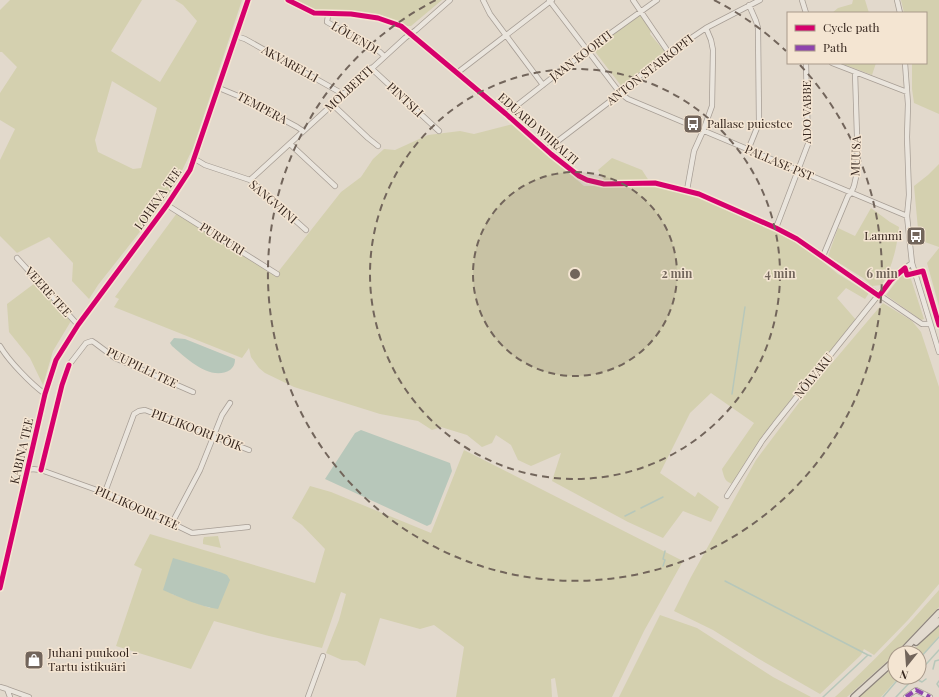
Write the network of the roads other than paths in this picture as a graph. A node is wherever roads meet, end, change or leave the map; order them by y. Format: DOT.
graph roads {
  1 [pos="248,0"];
  2 [pos="288,0"];
  3 [pos="450,0"];
  4 [pos="483,0"];
  5 [pos="551,0"];
  6 [pos="633,0"];
  7 [pos="657,0"];
  8 [pos="760,0"];
  9 [pos="802,0"];
  10 [pos="896,0"];
  11 [pos="749,5"];
  12 [pos="641,11"];
  13 [pos="806,12"];
  14 [pos="900,12"];
  15 [pos="325,14"];
  16 [pos="706,28"];
  17 [pos="411,34"];
  18 [pos="506,35"];
  19 [pos="236,36"];
  20 [pos="587,50"];
  21 [pos="669,53"];
  22 [pos="384,56"];
  23 [pos="806,64"];
  24 [pos="835,64"];
  25 [pos="905,64"];
  26 [pos="371,68"];
  27 [pos="855,72"];
  28 [pos="457,73"];
  29 [pos="543,85"];
  30 [pos="219,88"];
  31 [pos="907,92"];
  32 [pos="620,93"];
  33 [pos="343,94"];
  34 [pos="332,104"];
  35 [pos="506,114"];
  36 [pos="438,131"];
  37 [pos="703,131"];
  38 [pos="303,132"];
  39 [pos="290,144"];
  40 [pos="378,146"];
  41 [pos="546,150"];
  42 [pos="748,150"];
  43 [pos="195,159"];
  44 [pos="799,171"];
  45 [pos="250,180"];
  46 [pos="335,186"];
  47 [pos="687,190"];
  48 [pos="851,193"];
  49 [pos="167,205"];
  50 [pos="907,216"];
  51 [pos="776,228"];
  52 [pos="306,230"];
  53 [pos="823,256"];
  54 [pos="17,258"];
  55 [pos="912,263"];
  56 [pos="277,274"];
  57 [pos="879,296"];
  58 [pos="930,324"];
  59 [pos="78,325"];
  60 [pos="0,346"];
  61 [pos="939,352"];
  62 [pos="193,392"];
  63 [pos="45,394"];
  64 [pos="230,403"];
  65 [pos="214,435"];
  66 [pos="249,450"];
  67 [pos="28,470"];
  68 [pos="41,470"];
  69 [pos="105,492"];
  70 [pos="727,496"];
  71 [pos="172,523"];
  72 [pos="248,527"];
  73 [pos="0,588"];
  74 [pos="939,613"];
  75 [pos="939,621"];
  76 [pos="909,645"];
  77 [pos="911,645"];
  78 [pos="323,656"];
  79 [pos="887,667"];
  80 [pos="0,687"];
  81 [pos="7,689"];
  82 [pos="10,697"];
  83 [pos="29,697"];
  84 [pos="308,697"];
  85 [pos="854,697"];
  86 [pos="906,697"];
  87 [pos="930,697"];
  1 -- 19 [label="street, LOHKVA TEE"];
  2 -- 15 [label="street, LÕUENDI"];
  3 -- 17 [label="street, MOLBERTI"];
  4 -- 18 [label="street"];
  5 -- 18 [label="street"];
  5 -- 20 [label="street, PALLASE PST"];
  6 -- 12 [label="street"];
  7 -- 12 [label="street, JAAN KOORTI"];
  8 -- 11 [label="street, ANTON STARKOPFI"];
  9 -- 13 [label="street"];
  10 -- 14 [label="street"];
  11 -- 16 [label="street, ANTON STARKOPFI"];
  11 -- 42 [label="street"];
  12 -- 20 [label="street, JAAN KOORTI"];
  12 -- 21 [label="street"];
  15 -- 17 [label="street, EDUARD WIIRALTI"];
  15 -- 22 [label="street, LÕUENDI"];
  16 -- 21 [label="street, ANTON STARKOPFI"];
  16 -- 37 [label="street"];
  17 -- 22 [label="street, MOLBERTI"];
  17 -- 28 [label="street, EDUARD WIIRALTI"];
  18 -- 28 [label="street"];
  18 -- 29 [label="street"];
  19 -- 30 [label="street, LOHKVA TEE"];
  19 -- 33 [label="street, AKVARELLI"];
  20 -- 29 [label="street, JAAN KOORTI"];
  20 -- 32 [label="street, PALLASE PST"];
  21 -- 32 [label="street, ANTON STARKOPFI"];
  22 -- 26 [label="street, MOLBERTI"];
  23 -- 44 [label="street, ADO VABBE"];
  24 -- 27 [label="street"];
  25 -- 31 [label="street"];
  26 -- 33 [label="street, MOLBERTI"];
  26 -- 36 [label="street, PINTSLI"];
  27 -- 31 [label="street"];
  27 -- 48 [label="street, MUUSA"];
  28 -- 35 [label="street, EDUARD WIIRALTI"];
  29 -- 35 [label="street, JAAN KOORTI"];
  30 -- 38 [label="street, TEMPERA"];
  30 -- 43 [label="street, LOHKVA TEE"];
  31 -- 50 [label="street"];
  32 -- 37 [label="street, PALLASE PST"];
  32 -- 41 [label="street, ANTON STARKOPFI"];
  33 -- 34 [label="street, MOLBERTI"];
  34 -- 38 [label="street, MOLBERTI"];
  34 -- 40 [label="street"];
  35 -- 41 [label="street, EDUARD WIIRALTI"];
  37 -- 42 [label="street, PALLASE PST"];
  37 -- 47 [label="street"];
  38 -- 39 [label="street, MOLBERTI"];
  39 -- 45 [label="street, MOLBERTI"];
  39 -- 46 [label="street"];
  41 -- 47 [label="street, EDUARD WIIRALTI"];
  42 -- 44 [label="street, PALLASE PST"];
  43 -- 45 [label="street, SANGVIINI"];
  43 -- 49 [label="street, LOHKVA TEE"];
  44 -- 48 [label="street, PALLASE PST"];
  44 -- 51 [label="street, ADO VABBE"];
  45 -- 52 [label="street, SANGVIINI"];
  47 -- 51 [label="street, EDUARD WIIRALTI"];
  48 -- 50 [label="street, PALLASE PST"];
  48 -- 53 [label="street, MUUSA"];
  49 -- 56 [label="street, PURPURI"];
  49 -- 59 [label="street, LOHKVA TEE"];
  50 -- 55 [label="street"];
  51 -- 53 [label="street, EDUARD WIIRALTI"];
  53 -- 57 [label="street, EDUARD WIIRALTI"];
  54 -- 59 [label="street, VEERE TEE"];
  55 -- 57 [label="street, NÕLVAKU"];
  55 -- 58 [label="street"];
  57 -- 58 [label="street, EDUARD WIIRALTI"];
  57 -- 70 [label="street, NÕLVAKU"];
  58 -- 61 [label="street"];
  59 -- 63 [label="street, KABINA TEE"];
  60 -- 63 [label="street"];
  62 -- 68 [label="street, PUUPILLI TEE"];
  63 -- 67 [label="street, KABINA TEE"];
  64 -- 65 [label="street"];
  65 -- 66 [label="street, PILLIKOORI PÕIK"];
  65 -- 69 [label="street, PILLIKOORI PÕIK"];
  65 -- 71 [label="street"];
  67 -- 68 [label="street, PILLIKOORI TEE"];
  67 -- 73 [label="street, KABINA TEE"];
  68 -- 69 [label="street, PILLIKOORI TEE"];
  69 -- 71 [label="street, PILLIKOORI TEE"];
  71 -- 72 [label="street, PILLIKOORI TEE"];
  74 -- 76 [label="main road"];
  75 -- 77 [label="main road"];
  78 -- 84 [label="street"];
  79 -- 85 [label="main road"];
  80 -- 81 [label="street"];
  81 -- 82 [label="street"];
  81 -- 83 [label="street"];
  86 -- 87 [label="street"];
}
